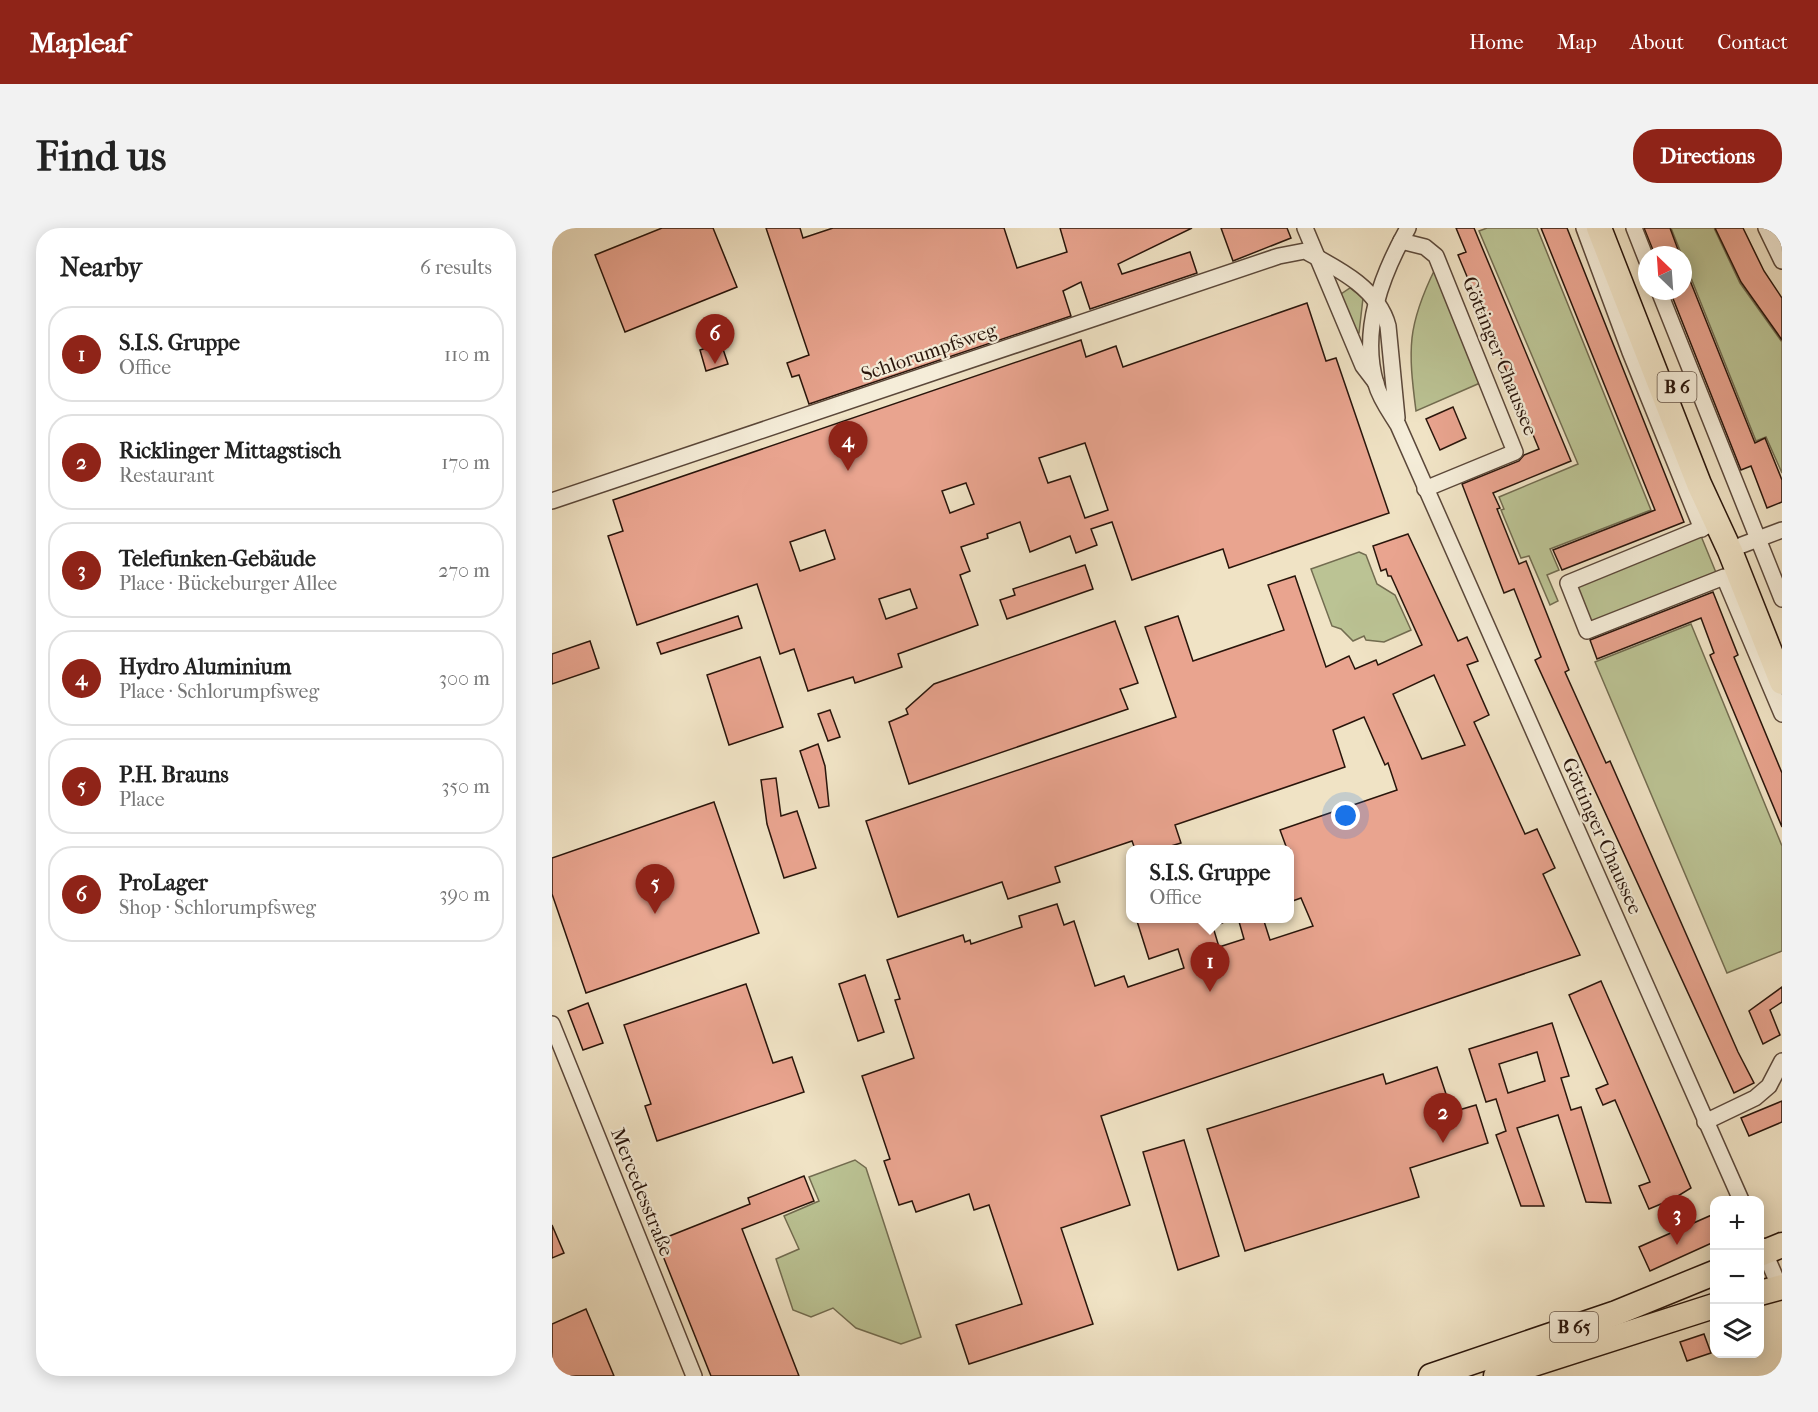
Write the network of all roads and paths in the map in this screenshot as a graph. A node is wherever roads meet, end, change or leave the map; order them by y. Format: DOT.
graph roads {
  1 [pos="1305,228"];
  2 [pos="1584,228"];
  3 [pos="1599,228"];
  4 [pos="1616,228"];
  5 [pos="1634,228"];
  6 [pos="1766,228"];
  7 [pos="1405,235"];
  8 [pos="1641,246"];
  9 [pos="1319,259"];
  10 [pos="1782,261"];
  11 [pos="1376,299"];
  12 [pos="1662,300"];
  13 [pos="1637,350"];
  14 [pos="1376,383"];
  15 [pos="1398,425"];
  16 [pos="1425,489"];
  17 [pos="552,501"];
  18 [pos="1710,526"];
  19 [pos="1782,530"];
  20 [pos="1750,542"];
  21 [pos="1782,599"];
  22 [pos="1782,643"];
  23 [pos="1782,682"];
  24 [pos="1782,714"];
  25 [pos="552,1024"];
  26 [pos="1782,1061"];
  27 [pos="1705,1122"];
  28 [pos="1738,1196"];
  29 [pos="1766,1248"];
  30 [pos="1710,1275"];
  31 [pos="1774,1289"];
  32 [pos="1710,1307"];
  33 [pos="694,1376"];
  34 [pos="1431,1376"];
  35 [pos="1496,1376"];
  1 -- 9 [label="street, Göttinger Chaussee"];
  2 -- 13 [label="street"];
  3 -- 13 [label="main road, B 6"];
  4 -- 20 [label="main road, B 6"];
  5 -- 8 [label="street"];
  6 -- 10 [label="street"];
  7 -- 11 [label="street"];
  7 -- 16 [label="street, Göttinger Chaussee"];
  9 -- 11 [label="street"];
  9 -- 14 [label="street, Göttinger Chaussee"];
  9 -- 17 [label="street, Schlorumpfsweg"];
  11 -- 14 [label="street, Göttinger Chaussee"];
  11 -- 15 [label="street, Göttinger Chaussee"];
  12 -- 20 [label="street"];
  13 -- 18 [label="main road, B 6"];
  14 -- 15 [label="street, Göttinger Chaussee"];
  15 -- 16 [label="street, Göttinger Chaussee"];
  16 -- 27 [label="street, Göttinger Chaussee"];
  18 -- 23 [label="main road, B 6"];
  18 -- 24 [label="street"];
  19 -- 20 [label="street"];
  20 -- 21 [label="street"];
  20 -- 22 [label="main road, B 6"];
  25 -- 33 [label="street, Mercedesstraße"];
  26 -- 27 [label="street"];
  27 -- 28 [label="street, Göttinger Chaussee"];
  29 -- 31 [label="street"];
  30 -- 34 [label="main road, B 65"];
  32 -- 35 [label="main road, B 65"];
}
